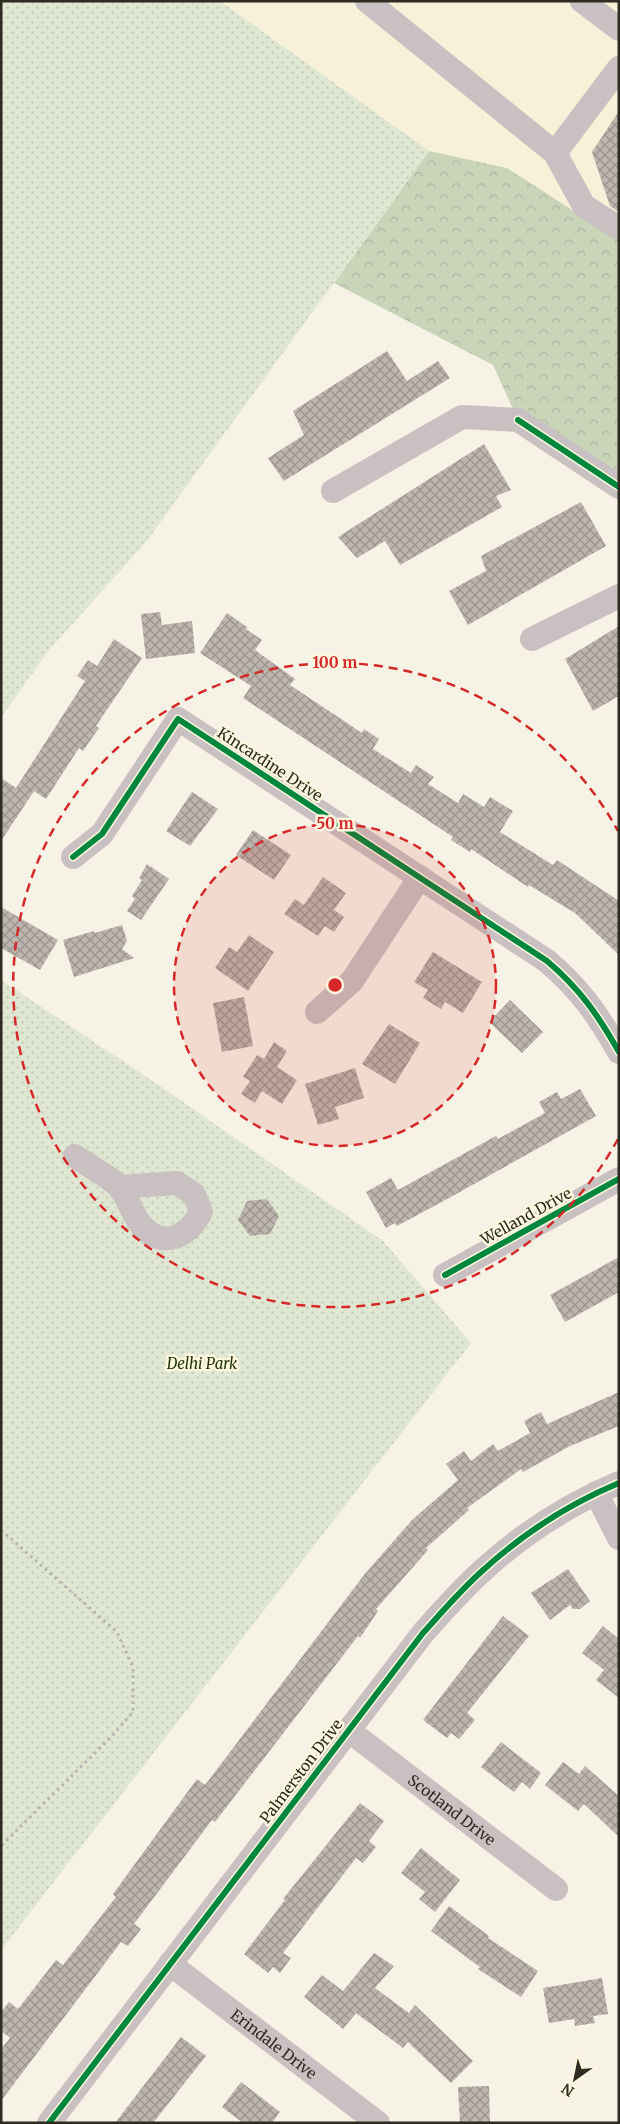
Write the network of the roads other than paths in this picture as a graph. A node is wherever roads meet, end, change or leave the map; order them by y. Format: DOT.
graph roads {
  1 [pos="367,1"];
  2 [pos="582,1"];
  3 [pos="619,29"];
  4 [pos="619,68"];
  5 [pos="555,153"];
  6 [pos="619,228"];
  7 [pos="619,487"];
  8 [pos="333,491"];
  9 [pos="619,596"];
  10 [pos="532,639"];
  11 [pos="73,857"];
  12 [pos="420,877"];
  13 [pos="317,1012"];
  14 [pos="619,1052"];
  15 [pos="75,1156"];
  16 [pos="619,1179"];
  17 [pos="119,1187"];
  18 [pos="445,1275"];
  19 [pos="619,1483"];
  20 [pos="596,1493"];
  21 [pos="619,1538"];
  22 [pos="348,1730"];
  23 [pos="556,1889"];
  24 [pos="170,1964"];
  25 [pos="49,2123"];
  26 [pos="378,2123"];
  1 -- 5 [label="street"];
  2 -- 3 [label="street"];
  4 -- 5 [label="street"];
  5 -- 6 [label="street"];
  7 -- 8 [label="street"];
  9 -- 10 [label="street"];
  11 -- 12 [label="street, Kincardine Drive"];
  12 -- 13 [label="street"];
  12 -- 14 [label="street, Kincardine Drive"];
  15 -- 17 [label="street"];
  16 -- 18 [label="street, Welland Drive"];
  19 -- 20 [label="street, Palmerston Drive"];
  20 -- 21 [label="street"];
  20 -- 22 [label="street, Palmerston Drive"];
  22 -- 23 [label="street, Scotland Drive"];
  22 -- 24 [label="street, Palmerston Drive"];
  24 -- 25 [label="street, Palmerston Drive"];
  24 -- 26 [label="street, Erindale Drive"];
}
